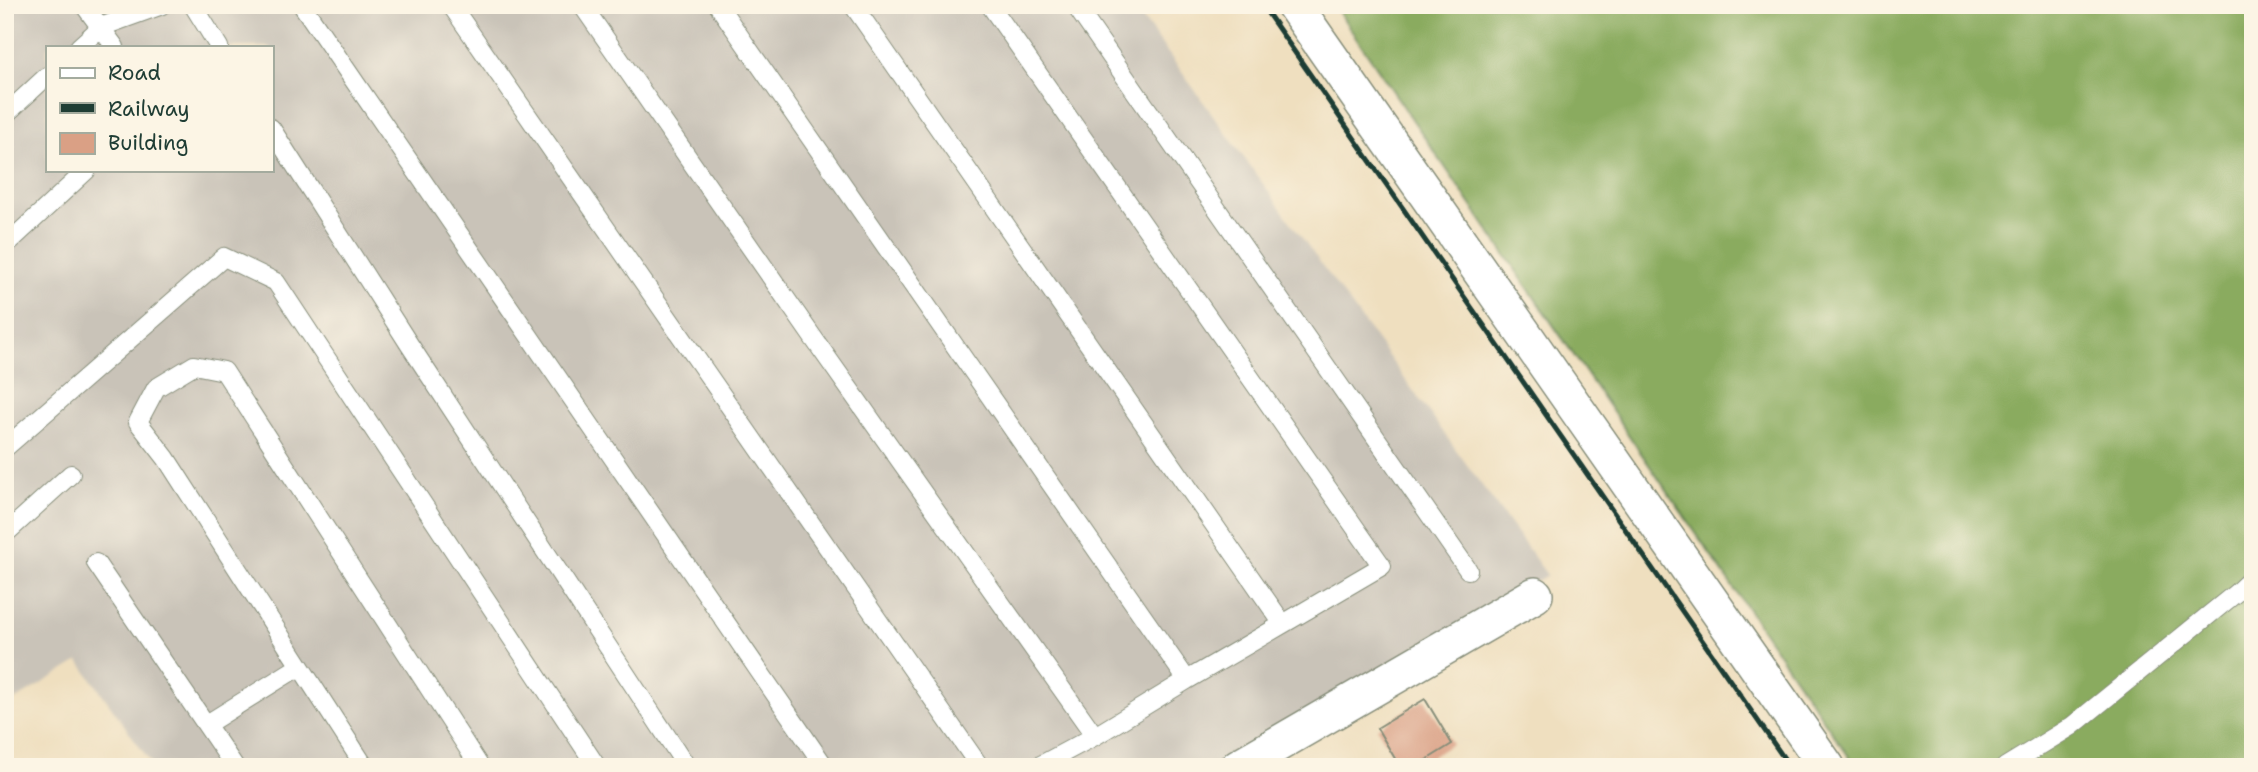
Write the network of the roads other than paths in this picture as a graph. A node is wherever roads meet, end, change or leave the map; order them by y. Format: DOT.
graph roads {
  1 [pos="84,5"];
  2 [pos="162,5"];
  3 [pos="193,5"];
  4 [pos="302,5"];
  5 [pos="451,5"];
  6 [pos="582,5"];
  7 [pos="718,5"];
  8 [pos="853,5"];
  9 [pos="990,5"];
  10 [pos="1075,5"];
  11 [pos="1294,5"];
  12 [pos="101,27"];
  13 [pos="80,46"];
  14 [pos="114,46"];
  15 [pos="218,46"];
  16 [pos="46,77"];
  17 [pos="5,115"];
  18 [pos="273,131"];
  19 [pos="85,172"];
  20 [pos="5,246"];
  21 [pos="5,448"];
  22 [pos="71,474"];
  23 [pos="5,534"];
  24 [pos="96,563"];
  25 [pos="1468,570"];
  26 [pos="2253,577"];
  27 [pos="1535,595"];
  28 [pos="1283,624"];
  29 [pos="300,666"];
  30 [pos="1187,680"];
  31 [pos="206,724"];
  32 [pos="1095,736"];
  33 [pos="235,767"];
  34 [pos="365,767"];
  35 [pos="480,767"];
  36 [pos="597,767"];
  37 [pos="687,767"];
  38 [pos="825,767"];
  39 [pos="980,767"];
  40 [pos="1037,767"];
  41 [pos="1238,767"];
  42 [pos="1827,767"];
  43 [pos="2005,767"];
  1 -- 12 [label="lane"];
  2 -- 12 [label="lane"];
  3 -- 15 [label="lane"];
  4 -- 38 [label="lane"];
  5 -- 39 [label="lane"];
  6 -- 32 [label="lane"];
  7 -- 30 [label="lane"];
  8 -- 28 [label="lane"];
  9 -- 28 [label="lane"];
  10 -- 25 [label="lane"];
  11 -- 42 [label="street"];
  12 -- 13 [label="lane"];
  12 -- 14 [label="lane"];
  16 -- 17 [label="lane"];
  18 -- 37 [label="lane"];
  19 -- 20 [label="lane"];
  21 -- 36 [label="lane"];
  22 -- 23 [label="lane"];
  24 -- 31 [label="lane"];
  26 -- 43 [label="lane"];
  27 -- 41 [label="street"];
  28 -- 30 [label="lane"];
  29 -- 31 [label="lane"];
  29 -- 34 [label="lane"];
  29 -- 35 [label="lane"];
  30 -- 32 [label="lane"];
  31 -- 33 [label="lane"];
  32 -- 40 [label="lane"];
}
